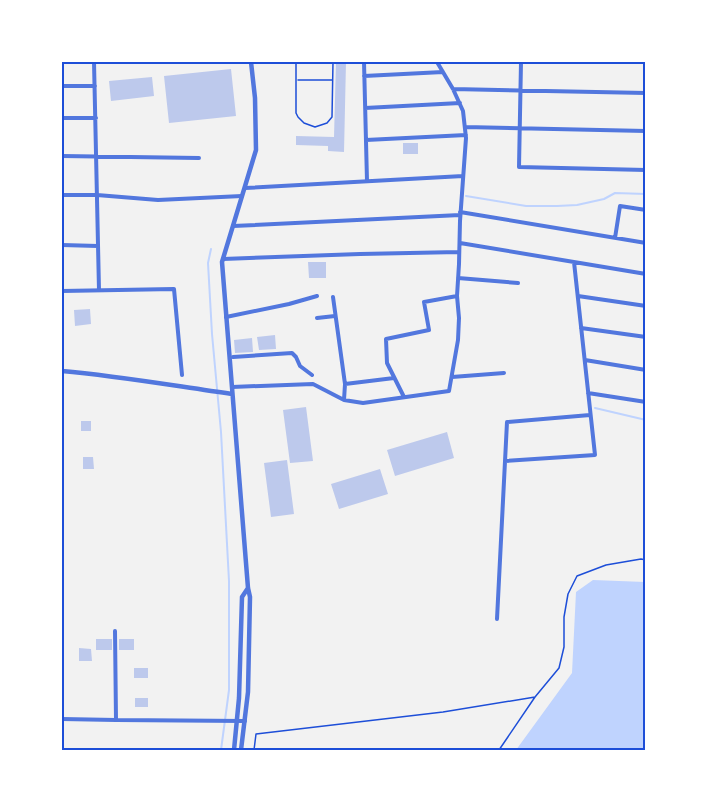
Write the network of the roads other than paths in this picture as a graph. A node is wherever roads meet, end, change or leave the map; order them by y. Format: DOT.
graph roads {
  1 [pos="94,62"];
  2 [pos="251,62"];
  3 [pos="364,62"];
  4 [pos="437,62"];
  5 [pos="521,62"];
  6 [pos="443,72"];
  7 [pos="364,76"];
  8 [pos="62,86"];
  9 [pos="95,86"];
  10 [pos="453,89"];
  11 [pos="520,91"];
  12 [pos="645,93"];
  13 [pos="460,104"];
  14 [pos="365,108"];
  15 [pos="62,118"];
  16 [pos="96,118"];
  17 [pos="465,127"];
  18 [pos="520,128"];
  19 [pos="645,131"];
  20 [pos="466,135"];
  21 [pos="366,140"];
  22 [pos="62,156"];
  23 [pos="96,157"];
  24 [pos="199,158"];
  25 [pos="645,170"];
  26 [pos="463,176"];
  27 [pos="368,181"];
  28 [pos="245,188"];
  29 [pos="62,195"];
  30 [pos="97,195"];
  31 [pos="242,196"];
  32 [pos="645,210"];
  33 [pos="460,214"];
  34 [pos="233,226"];
  35 [pos="615,238"];
  36 [pos="460,243"];
  37 [pos="645,243"];
  38 [pos="62,245"];
  39 [pos="98,246"];
  40 [pos="460,252"];
  41 [pos="223,259"];
  42 [pos="574,262"];
  43 [pos="645,274"];
  44 [pos="458,278"];
  45 [pos="519,283"];
  46 [pos="99,290"];
  47 [pos="62,291"];
  48 [pos="317,296"];
  49 [pos="457,296"];
  50 [pos="578,296"];
  51 [pos="333,297"];
  52 [pos="645,306"];
  53 [pos="335,316"];
  54 [pos="226,317"];
  55 [pos="317,318"];
  56 [pos="581,328"];
  57 [pos="645,337"];
  58 [pos="233,357"];
  59 [pos="585,360"];
  60 [pos="645,370"];
  61 [pos="62,371"];
  62 [pos="504,373"];
  63 [pos="182,375"];
  64 [pos="312,375"];
  65 [pos="452,377"];
  66 [pos="394,378"];
  67 [pos="345,384"];
  68 [pos="232,387"];
  69 [pos="588,393"];
  70 [pos="232,394"];
  71 [pos="405,397"];
  72 [pos="344,400"];
  73 [pos="645,402"];
  74 [pos="590,415"];
  75 [pos="505,461"];
  76 [pos="248,588"];
  77 [pos="497,619"];
  78 [pos="116,631"];
  79 [pos="62,719"];
  80 [pos="116,720"];
  81 [pos="237,721"];
  82 [pos="245,721"];
  83 [pos="234,750"];
  84 [pos="241,750"];
  1 -- 9 [label="street"];
  2 -- 28 [label="street"];
  3 -- 7 [label="street"];
  4 -- 6 [label="street"];
  5 -- 11 [label="street"];
  6 -- 7 [label="street"];
  6 -- 10 [label="street"];
  7 -- 14 [label="street"];
  8 -- 9 [label="street"];
  9 -- 16 [label="street"];
  10 -- 11 [label="street"];
  10 -- 13 [label="street"];
  11 -- 12 [label="street"];
  11 -- 18 [label="street"];
  13 -- 14 [label="street"];
  13 -- 17 [label="street"];
  14 -- 21 [label="street"];
  15 -- 16 [label="street"];
  16 -- 23 [label="street"];
  17 -- 18 [label="street"];
  17 -- 20 [label="street"];
  18 -- 19 [label="street"];
  18 -- 25 [label="street"];
  20 -- 21 [label="street"];
  20 -- 26 [label="street"];
  21 -- 27 [label="street"];
  22 -- 23 [label="street"];
  23 -- 24 [label="street"];
  23 -- 30 [label="street"];
  26 -- 27 [label="street"];
  26 -- 33 [label="street"];
  27 -- 28 [label="street"];
  28 -- 31 [label="street"];
  29 -- 30 [label="street"];
  30 -- 31 [label="street"];
  30 -- 39 [label="street"];
  31 -- 34 [label="street"];
  32 -- 35 [label="street"];
  33 -- 34 [label="street"];
  33 -- 35 [label="street"];
  33 -- 36 [label="street"];
  34 -- 41 [label="street"];
  35 -- 37 [label="street"];
  36 -- 40 [label="street"];
  36 -- 42 [label="street"];
  38 -- 39 [label="street"];
  39 -- 46 [label="street"];
  40 -- 41 [label="street"];
  40 -- 44 [label="street"];
  41 -- 54 [label="street"];
  42 -- 43 [label="street"];
  42 -- 50 [label="street"];
  44 -- 45 [label="street"];
  44 -- 49 [label="street"];
  46 -- 47 [label="street"];
  46 -- 63 [label="street"];
  48 -- 54 [label="street"];
  49 -- 65 [label="street"];
  49 -- 66 [label="street"];
  50 -- 52 [label="street"];
  50 -- 56 [label="street"];
  51 -- 53 [label="street"];
  53 -- 55 [label="street"];
  53 -- 67 [label="street"];
  54 -- 68 [label="street"];
  56 -- 57 [label="street"];
  56 -- 59 [label="street"];
  58 -- 64 [label="street"];
  59 -- 60 [label="street"];
  59 -- 69 [label="street"];
  61 -- 70 [label="street"];
  62 -- 65 [label="street"];
  65 -- 71 [label="street"];
  66 -- 67 [label="street"];
  66 -- 71 [label="street"];
  67 -- 72 [label="street"];
  68 -- 70 [label="street"];
  68 -- 72 [label="street"];
  69 -- 73 [label="street"];
  69 -- 74 [label="street"];
  70 -- 76 [label="street"];
  71 -- 72 [label="street"];
  74 -- 75 [label="street"];
  74 -- 75 [label="street"];
  75 -- 77 [label="street"];
  76 -- 81 [label="street"];
  76 -- 82 [label="street"];
  78 -- 80 [label="street"];
  79 -- 80 [label="street"];
  80 -- 81 [label="street"];
  81 -- 82 [label="street"];
  81 -- 83 [label="street"];
  82 -- 84 [label="street"];
}
